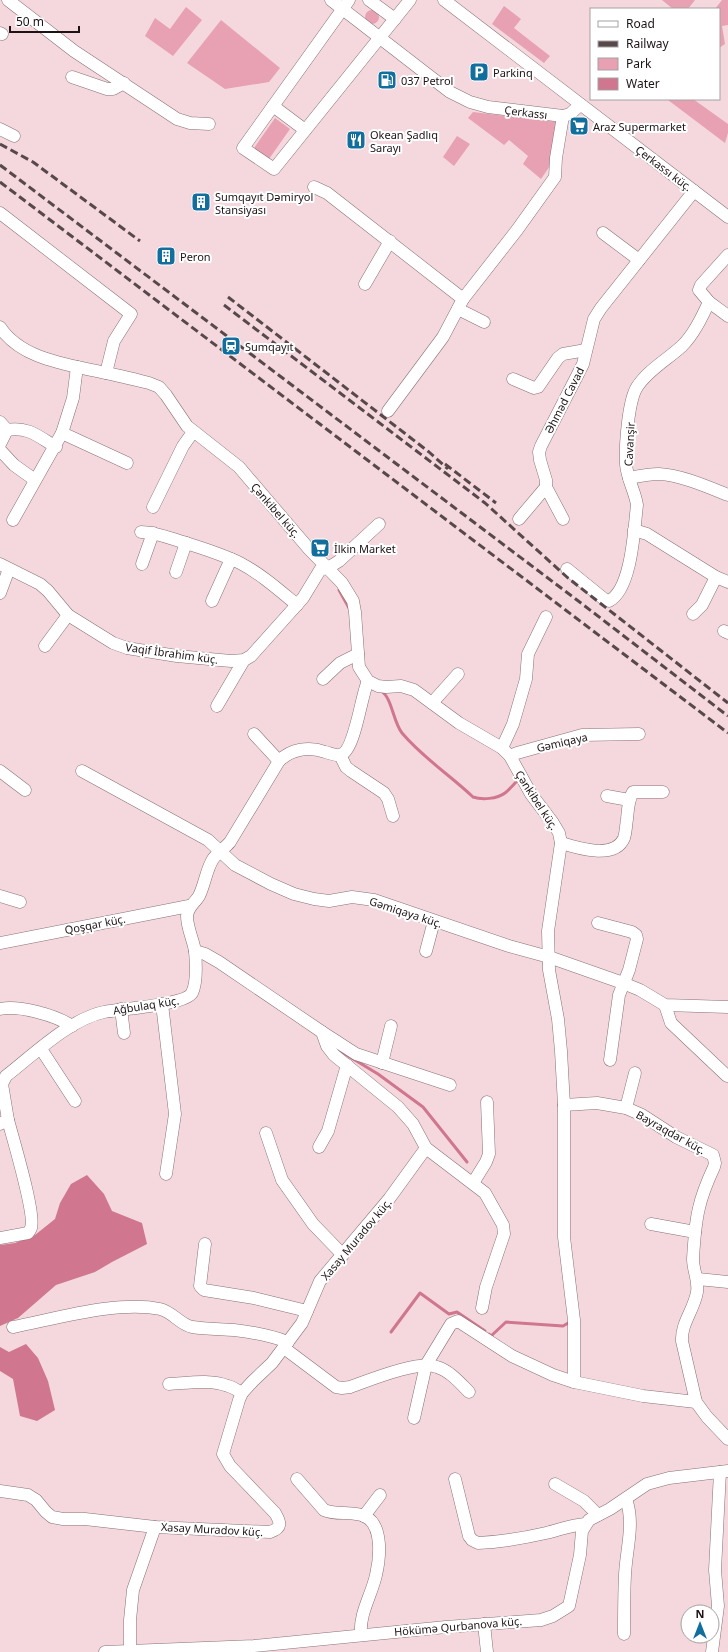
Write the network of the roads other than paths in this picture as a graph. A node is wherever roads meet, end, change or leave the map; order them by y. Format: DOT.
graph roads {
  1 [pos="9,0"];
  2 [pos="331,0"];
  3 [pos="369,0"];
  4 [pos="410,0"];
  5 [pos="444,0"];
  6 [pos="346,5"];
  7 [pos="395,19"];
  8 [pos="380,38"];
  9 [pos="72,77"];
  10 [pos="124,83"];
  11 [pos="580,105"];
  12 [pos="273,106"];
  13 [pos="563,116"];
  14 [pos="209,124"];
  15 [pos="0,129"];
  16 [pos="305,130"];
  17 [pos="14,136"];
  18 [pos="314,187"];
  19 [pos="694,191"];
  20 [pos="0,212"];
  21 [pos="728,217"];
  22 [pos="603,233"];
  23 [pos="390,241"];
  24 [pos="728,256"];
  25 [pos="639,260"];
  26 [pos="365,284"];
  27 [pos="709,302"];
  28 [pos="460,304"];
  29 [pos="728,316"];
  30 [pos="484,322"];
  31 [pos="0,327"];
  32 [pos="586,350"];
  33 [pos="77,367"];
  34 [pos="106,373"];
  35 [pos="513,379"];
  36 [pos="388,411"];
  37 [pos="4,426"];
  38 [pos="193,432"];
  39 [pos="62,433"];
  40 [pos="0,444"];
  41 [pos="56,447"];
  42 [pos="0,450"];
  43 [pos="127,463"];
  44 [pos="629,478"];
  45 [pos="34,480"];
  46 [pos="546,487"];
  47 [pos="728,495"];
  48 [pos="153,507"];
  49 [pos="519,519"];
  50 [pos="563,519"];
  51 [pos="13,520"];
  52 [pos="379,524"];
  53 [pos="634,530"];
  54 [pos="186,543"];
  55 [pos="231,559"];
  56 [pos="142,564"];
  57 [pos="5,567"];
  58 [pos="328,568"];
  59 [pos="567,569"];
  60 [pos="176,572"];
  61 [pos="716,577"];
  62 [pos="728,582"];
  63 [pos="0,593"];
  64 [pos="212,601"];
  65 [pos="297,605"];
  66 [pos="693,614"];
  67 [pos="68,615"];
  68 [pos="546,617"];
  69 [pos="45,646"];
  70 [pos="358,654"];
  71 [pos="244,660"];
  72 [pos="458,674"];
  73 [pos="323,679"];
  74 [pos="368,681"];
  75 [pos="432,703"];
  76 [pos="217,706"];
  77 [pos="254,734"];
  78 [pos="639,734"];
  79 [pos="506,752"];
  80 [pos="340,755"];
  81 [pos="279,761"];
  82 [pos="0,770"];
  83 [pos="82,770"];
  84 [pos="25,790"];
  85 [pos="663,792"];
  86 [pos="607,796"];
  87 [pos="629,800"];
  88 [pos="393,816"];
  89 [pos="561,844"];
  90 [pos="220,851"];
  91 [pos="0,896"];
  92 [pos="20,902"];
  93 [pos="189,906"];
  94 [pos="434,921"];
  95 [pos="598,923"];
  96 [pos="0,943"];
  97 [pos="195,951"];
  98 [pos="426,951"];
  99 [pos="549,957"];
  100 [pos="623,983"];
  101 [pos="162,1004"];
  102 [pos="665,1005"];
  103 [pos="728,1007"];
  104 [pos="0,1009"];
  105 [pos="121,1009"];
  106 [pos="72,1026"];
  107 [pos="391,1026"];
  108 [pos="322,1032"];
  109 [pos="124,1033"];
  110 [pos="41,1049"];
  111 [pos="610,1060"];
  112 [pos="382,1063"];
  113 [pos="347,1065"];
  114 [pos="636,1073"];
  115 [pos="727,1076"];
  116 [pos="450,1085"];
  117 [pos="75,1101"];
  118 [pos="487,1102"];
  119 [pos="564,1105"];
  120 [pos="626,1108"];
  121 [pos="4,1122"];
  122 [pos="266,1133"];
  123 [pos="319,1147"];
  124 [pos="426,1148"];
  125 [pos="166,1174"];
  126 [pos="473,1182"];
  127 [pos="651,1224"];
  128 [pos="696,1232"];
  129 [pos="0,1238"];
  130 [pos="205,1244"];
  131 [pos="344,1255"];
  132 [pos="698,1279"];
  133 [pos="728,1282"];
  134 [pos="482,1308"];
  135 [pos="307,1311"];
  136 [pos="13,1327"];
  137 [pos="286,1345"];
  138 [pos="426,1365"];
  139 [pos="574,1382"];
  140 [pos="169,1384"];
  141 [pos="469,1392"];
  142 [pos="242,1393"];
  143 [pos="696,1402"];
  144 [pos="414,1418"];
  145 [pos="728,1439"];
  146 [pos="724,1472"];
  147 [pos="297,1479"];
  148 [pos="455,1479"];
  149 [pos="555,1484"];
  150 [pos="0,1491"];
  151 [pos="380,1495"];
  152 [pos="626,1499"];
  153 [pos="598,1515"];
  154 [pos="364,1516"];
  155 [pos="585,1524"];
  156 [pos="155,1527"];
  157 [pos="484,1624"];
  158 [pos="361,1634"];
  159 [pos="624,1634"];
  160 [pos="130,1650"];
  161 [pos="105,1652"];
  162 [pos="487,1652"];
  163 [pos="712,1652"];
  1 -- 10 [label="street"];
  2 -- 6 [label="street, Çerkassı"];
  3 -- 7 [label="street"];
  4 -- 7 [label="street"];
  5 -- 11 [label="street"];
  6 -- 8 [label="street, Çerkassı"];
  6 -- 12 [label="street"];
  7 -- 8 [label="street"];
  8 -- 13 [label="street, Çerkassı"];
  8 -- 16 [label="street"];
  9 -- 10 [label="street"];
  10 -- 14 [label="street"];
  11 -- 13 [label="street, Çerkassı"];
  11 -- 19 [label="street, Çerkassı küç."];
  12 -- 16 [label="street"];
  12 -- 16 [label="street"];
  13 -- 28 [label="street"];
  15 -- 17 [label="street"];
  18 -- 23 [label="street"];
  19 -- 21 [label="street, Çerkassı küç."];
  19 -- 25 [label="street, Əhməd Cavad"];
  20 -- 34 [label="street"];
  22 -- 25 [label="street"];
  23 -- 26 [label="street"];
  23 -- 28 [label="street"];
  24 -- 27 [label="street"];
  25 -- 32 [label="street, Əhməd Cavad"];
  27 -- 29 [label="street"];
  27 -- 44 [label="street, Cavanşir"];
  28 -- 30 [label="street"];
  28 -- 36 [label="street"];
  31 -- 33 [label="street, Çənkibel küç."];
  32 -- 35 [label="street"];
  32 -- 46 [label="street, Əhməd Cavad"];
  33 -- 34 [label="street, Çənkibel küç."];
  33 -- 39 [label="street"];
  34 -- 38 [label="street, Çənkibel küç."];
  37 -- 40 [label="street"];
  37 -- 41 [label="street"];
  38 -- 48 [label="street"];
  38 -- 58 [label="street, Çənkibel küç."];
  39 -- 41 [label="street"];
  39 -- 43 [label="street"];
  41 -- 45 [label="street"];
  42 -- 45 [label="street"];
  44 -- 47 [label="street"];
  44 -- 53 [label="street, Cavanşir"];
  45 -- 51 [label="street"];
  46 -- 49 [label="street"];
  46 -- 50 [label="street, Əhməd Cavad"];
  52 -- 58 [label="street"];
  53 -- 59 [label="street, Cavanşir"];
  53 -- 61 [label="street"];
  54 -- 55 [label="street"];
  54 -- 56 [label="street"];
  54 -- 60 [label="street"];
  55 -- 64 [label="street"];
  55 -- 65 [label="street"];
  57 -- 63 [label="street"];
  57 -- 67 [label="street, Vaqif İbrahim küç."];
  58 -- 65 [label="street"];
  58 -- 70 [label="street, Çənkibel küç."];
  61 -- 62 [label="street"];
  61 -- 66 [label="street"];
  65 -- 71 [label="street"];
  67 -- 69 [label="street"];
  67 -- 71 [label="street, Vaqif İbrahim küç."];
  68 -- 79 [label="street"];
  70 -- 73 [label="street"];
  70 -- 74 [label="street, Çənkibel küç."];
  71 -- 76 [label="street"];
  72 -- 75 [label="street"];
  74 -- 75 [label="street, Çənkibel küç."];
  74 -- 80 [label="street"];
  75 -- 79 [label="street, Çənkibel küç."];
  77 -- 81 [label="street"];
  78 -- 79 [label="street, Gəmiqaya"];
  79 -- 89 [label="street, Çənkibel küç."];
  80 -- 81 [label="street"];
  80 -- 88 [label="street"];
  81 -- 90 [label="street"];
  82 -- 84 [label="street"];
  83 -- 90 [label="street, Gəmiqaya küç."];
  85 -- 87 [label="street"];
  86 -- 87 [label="street"];
  87 -- 89 [label="street"];
  89 -- 99 [label="street, Çənkibel küç."];
  90 -- 93 [label="street"];
  90 -- 94 [label="street, Gəmiqaya küç."];
  91 -- 92 [label="street"];
  93 -- 96 [label="street, Qoşqar küç."];
  93 -- 97 [label="street, Ağbulaq küç."];
  94 -- 98 [label="street"];
  94 -- 99 [label="street, Gəmiqaya küç."];
  95 -- 100 [label="street"];
  97 -- 101 [label="street, Ağbulaq küç."];
  97 -- 108 [label="street"];
  99 -- 100 [label="street, Gəmiqaya küç."];
  99 -- 119 [label="street, Çənkibel küç."];
  100 -- 102 [label="street, Gəmiqaya küç."];
  100 -- 111 [label="street"];
  101 -- 105 [label="street, Ağbulaq küç."];
  101 -- 125 [label="street"];
  102 -- 103 [label="street, Gəmiqaya küç."];
  102 -- 115 [label="street"];
  104 -- 106 [label="street"];
  105 -- 106 [label="street, Ağbulaq küç."];
  105 -- 109 [label="street"];
  106 -- 110 [label="street, Ağbulaq küç."];
  107 -- 112 [label="street"];
  108 -- 112 [label="street"];
  108 -- 113 [label="street"];
  110 -- 117 [label="street"];
  110 -- 121 [label="street, Ağbulaq küç."];
  112 -- 116 [label="street"];
  113 -- 123 [label="street"];
  113 -- 124 [label="street"];
  114 -- 120 [label="street"];
  118 -- 126 [label="street"];
  119 -- 120 [label="street, Bayraqdar küç."];
  119 -- 139 [label="street, Çənkibel küç."];
  120 -- 128 [label="street, Bayraqdar küç."];
  121 -- 129 [label="street"];
  122 -- 131 [label="street"];
  124 -- 126 [label="street"];
  124 -- 131 [label="street, Xasay Muradov küç."];
  126 -- 134 [label="street"];
  127 -- 128 [label="street"];
  128 -- 132 [label="street, Bayraqdar küç."];
  130 -- 135 [label="street"];
  131 -- 135 [label="street, Xasay Muradov küç."];
  132 -- 133 [label="street"];
  132 -- 143 [label="street, Bayraqdar küç."];
  135 -- 137 [label="street, Xasay Muradov küç."];
  136 -- 137 [label="street"];
  137 -- 138 [label="street"];
  137 -- 142 [label="street, Xasay Muradov küç."];
  138 -- 139 [label="street"];
  138 -- 141 [label="street"];
  138 -- 144 [label="street"];
  139 -- 143 [label="street"];
  140 -- 142 [label="street"];
  142 -- 156 [label="street, Xasay Muradov küç."];
  143 -- 145 [label="street, Bayraqdar küç."];
  146 -- 152 [label="street"];
  146 -- 163 [label="street"];
  147 -- 154 [label="street"];
  148 -- 155 [label="street"];
  149 -- 153 [label="street"];
  150 -- 156 [label="street, Xasay Muradov küç."];
  151 -- 154 [label="street"];
  152 -- 153 [label="street"];
  152 -- 159 [label="street"];
  153 -- 155 [label="street"];
  154 -- 158 [label="street"];
  155 -- 157 [label="street, Hökümə Qurbanova küç."];
  156 -- 160 [label="street"];
  157 -- 158 [label="street, Hökümə Qurbanova küç."];
  157 -- 162 [label="street"];
  158 -- 160 [label="street, Hökümə Qurbanova küç."];
  160 -- 161 [label="street, Hökümə Qurbanova küç."];
}
